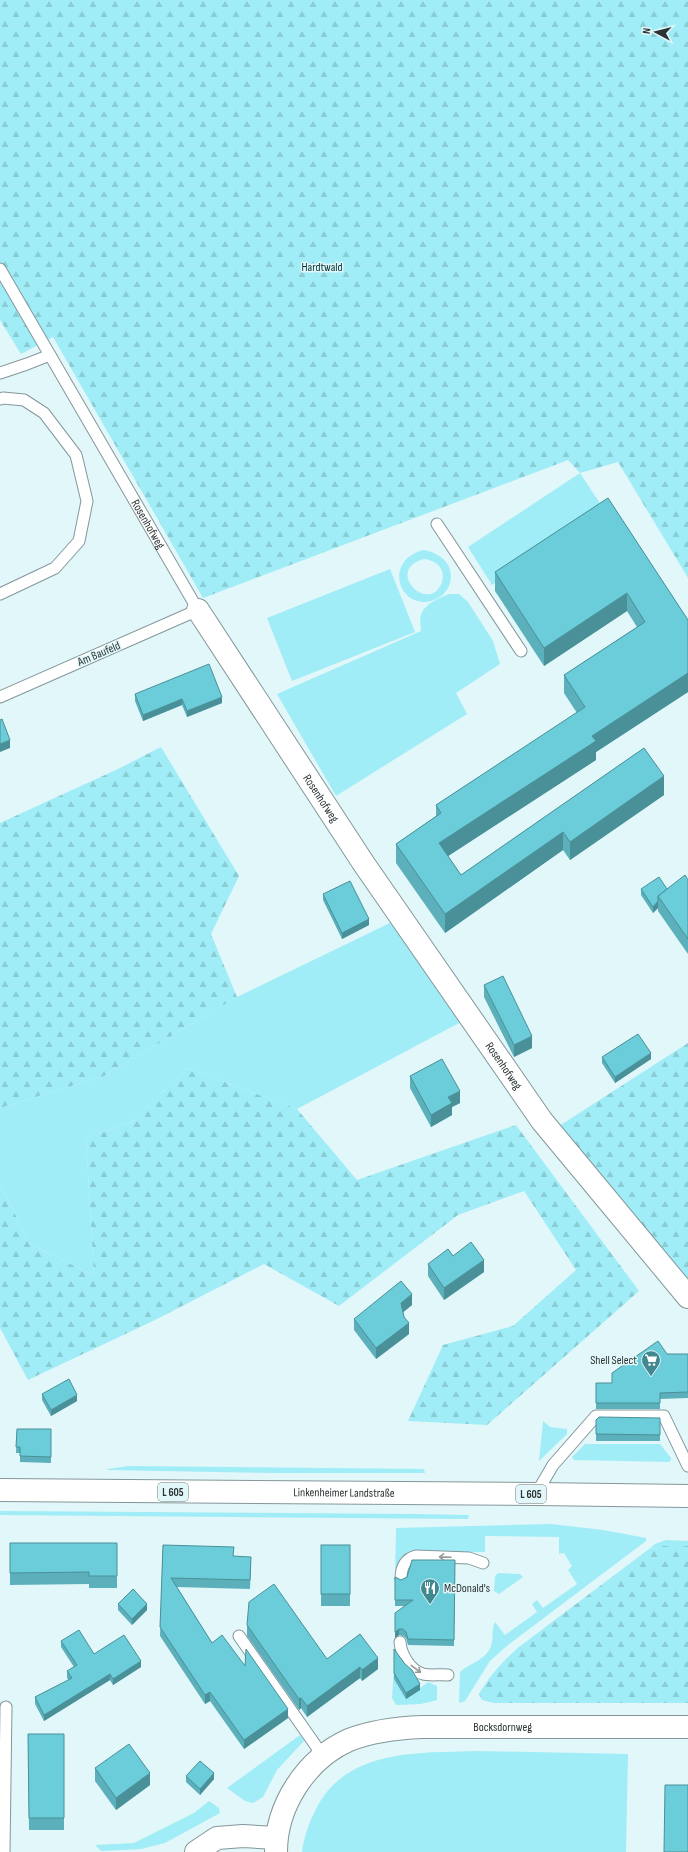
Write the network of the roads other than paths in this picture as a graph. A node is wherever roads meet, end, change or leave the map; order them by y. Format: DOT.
graph roads {
  1 [pos="0,269"];
  2 [pos="50,354"];
  3 [pos="0,373"];
  4 [pos="0,399"];
  5 [pos="437,524"];
  6 [pos="0,594"];
  7 [pos="198,610"];
  8 [pos="521,651"];
  9 [pos="0,697"];
  10 [pos="688,1296"];
  11 [pos="688,1466"];
  12 [pos="0,1490"];
  13 [pos="536,1494"];
  14 [pos="688,1496"];
  15 [pos="483,1563"];
  16 [pos="402,1578"];
  17 [pos="239,1636"];
  18 [pos="400,1642"];
  19 [pos="448,1675"];
  20 [pos="6,1707"];
  21 [pos="688,1727"];
  22 [pos="323,1756"];
  23 [pos="276,1845"];
  24 [pos="4,1852"];
  25 [pos="196,1852"];
  1 -- 2 [label="lane, Rosenhofweg"];
  2 -- 3 [label="lane"];
  2 -- 7 [label="lane, Rosenhofweg"];
  4 -- 6 [label="lane"];
  5 -- 8 [label="lane"];
  7 -- 9 [label="lane, Am Baufeld"];
  7 -- 10 [label="main road, Rosenhofweg"];
  11 -- 13 [label="lane"];
  12 -- 13 [label="main road, Linkenheimer Landstraße / L 605"];
  13 -- 14 [label="main road, Linkenheimer Landstraße / L 605"];
  15 -- 16 [label="lane, one-way"];
  17 -- 22 [label="lane"];
  18 -- 19 [label="lane, one-way"];
  20 -- 24 [label="lane"];
  21 -- 22 [label="main road, Bocksdornweg"];
  22 -- 23 [label="main road, Bocksdornweg"];
  23 -- 25 [label="main road, Bocksdornweg"];
}
